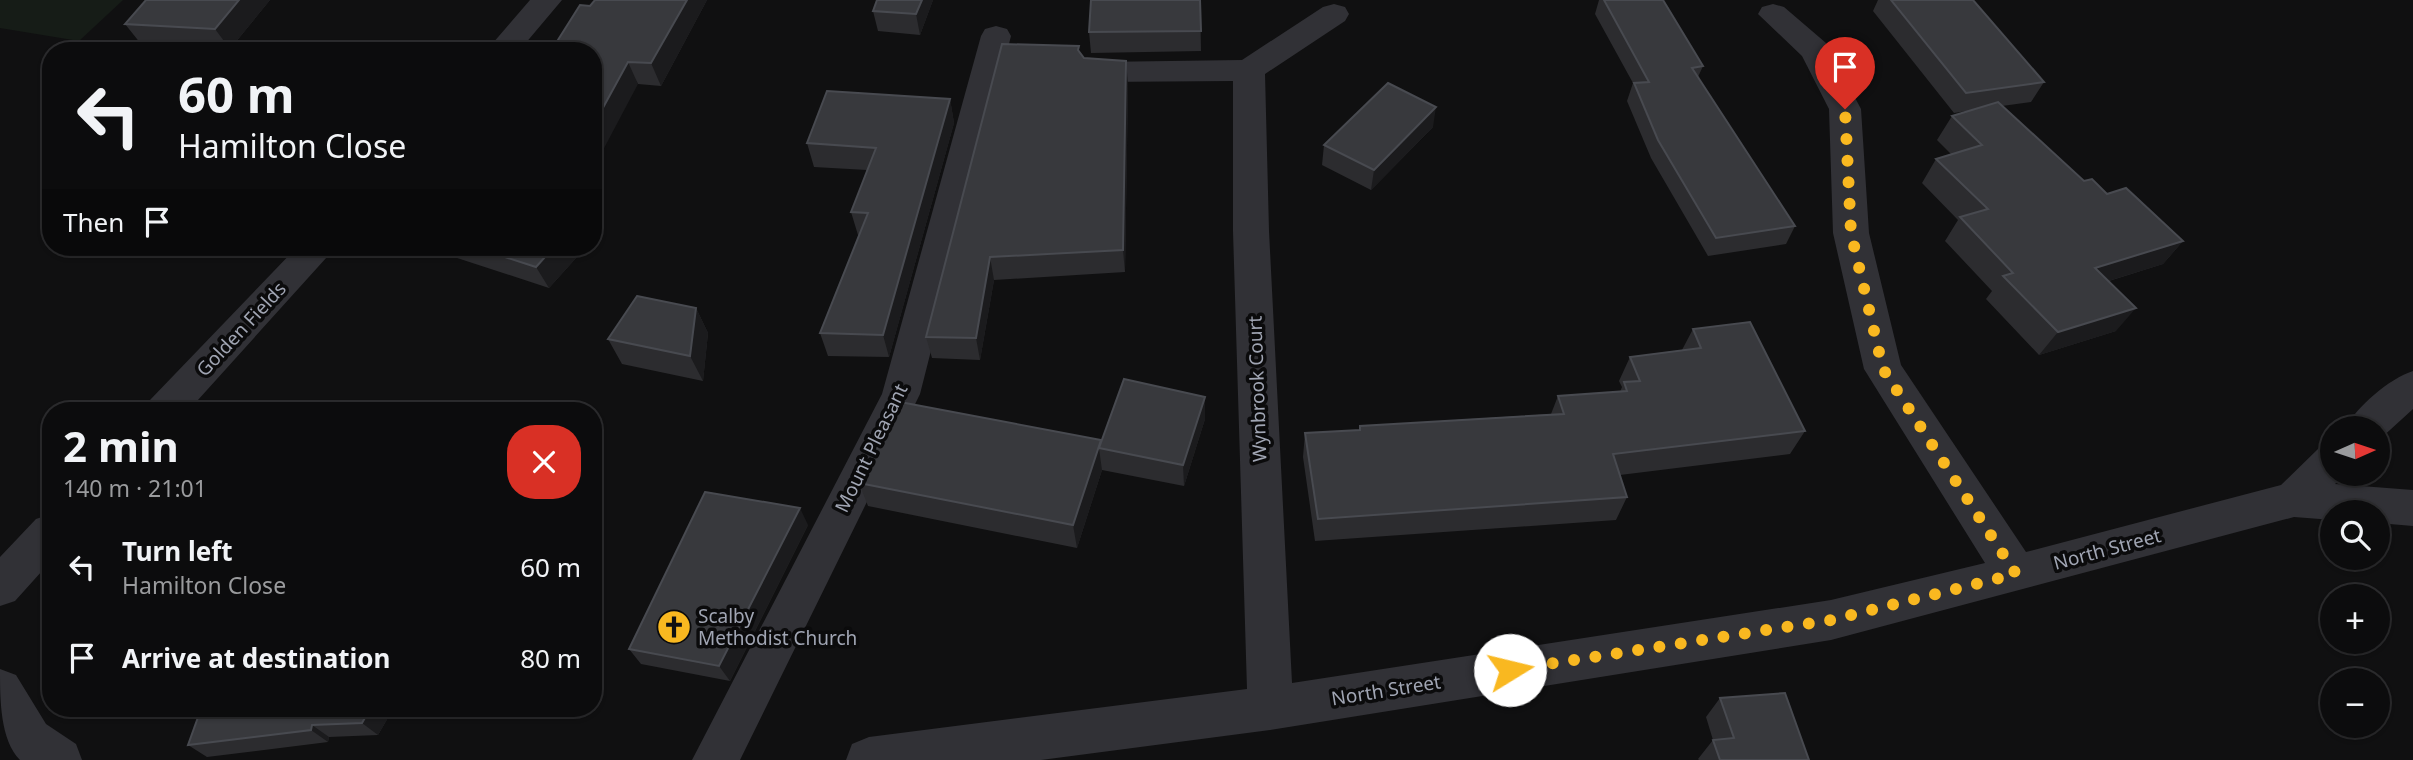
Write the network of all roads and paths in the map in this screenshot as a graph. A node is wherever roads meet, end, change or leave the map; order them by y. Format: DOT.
graph roads {
  1 [pos="547,0"];
  2 [pos="1334,14"];
  3 [pos="1773,14"];
  4 [pos="996,36"];
  5 [pos="509,42"];
  6 [pos="1249,70"];
  7 [pos="1098,72"];
  8 [pos="310,256"];
  9 [pos="172,402"];
  10 [pos="2320,473"];
  11 [pos="2294,499"];
  12 [pos="2413,509"];
  13 [pos="42,542"];
  14 [pos="2016,574"];
  15 [pos="0,587"];
  16 [pos="0,691"];
  17 [pos="1270,708"];
  18 [pos="59,760"];
  19 [pos="715,760"];
  20 [pos="869,760"];
  1 -- 5 [label="street"];
  2 -- 6 [label="street"];
  3 -- 14 [label="street"];
  4 -- 19 [label="street, Mount Pleasant"];
  6 -- 7 [label="street"];
  6 -- 17 [label="street, Wynbrook Court"];
  8 -- 9 [label="street, Golden Fields"];
  10 -- 11 [label="street, North Street"];
  11 -- 12 [label="street"];
  11 -- 14 [label="street, North Street"];
  13 -- 15 [label="street"];
  14 -- 17 [label="street, North Street"];
  16 -- 18 [label="street"];
  17 -- 20 [label="street, North Street"];
}
